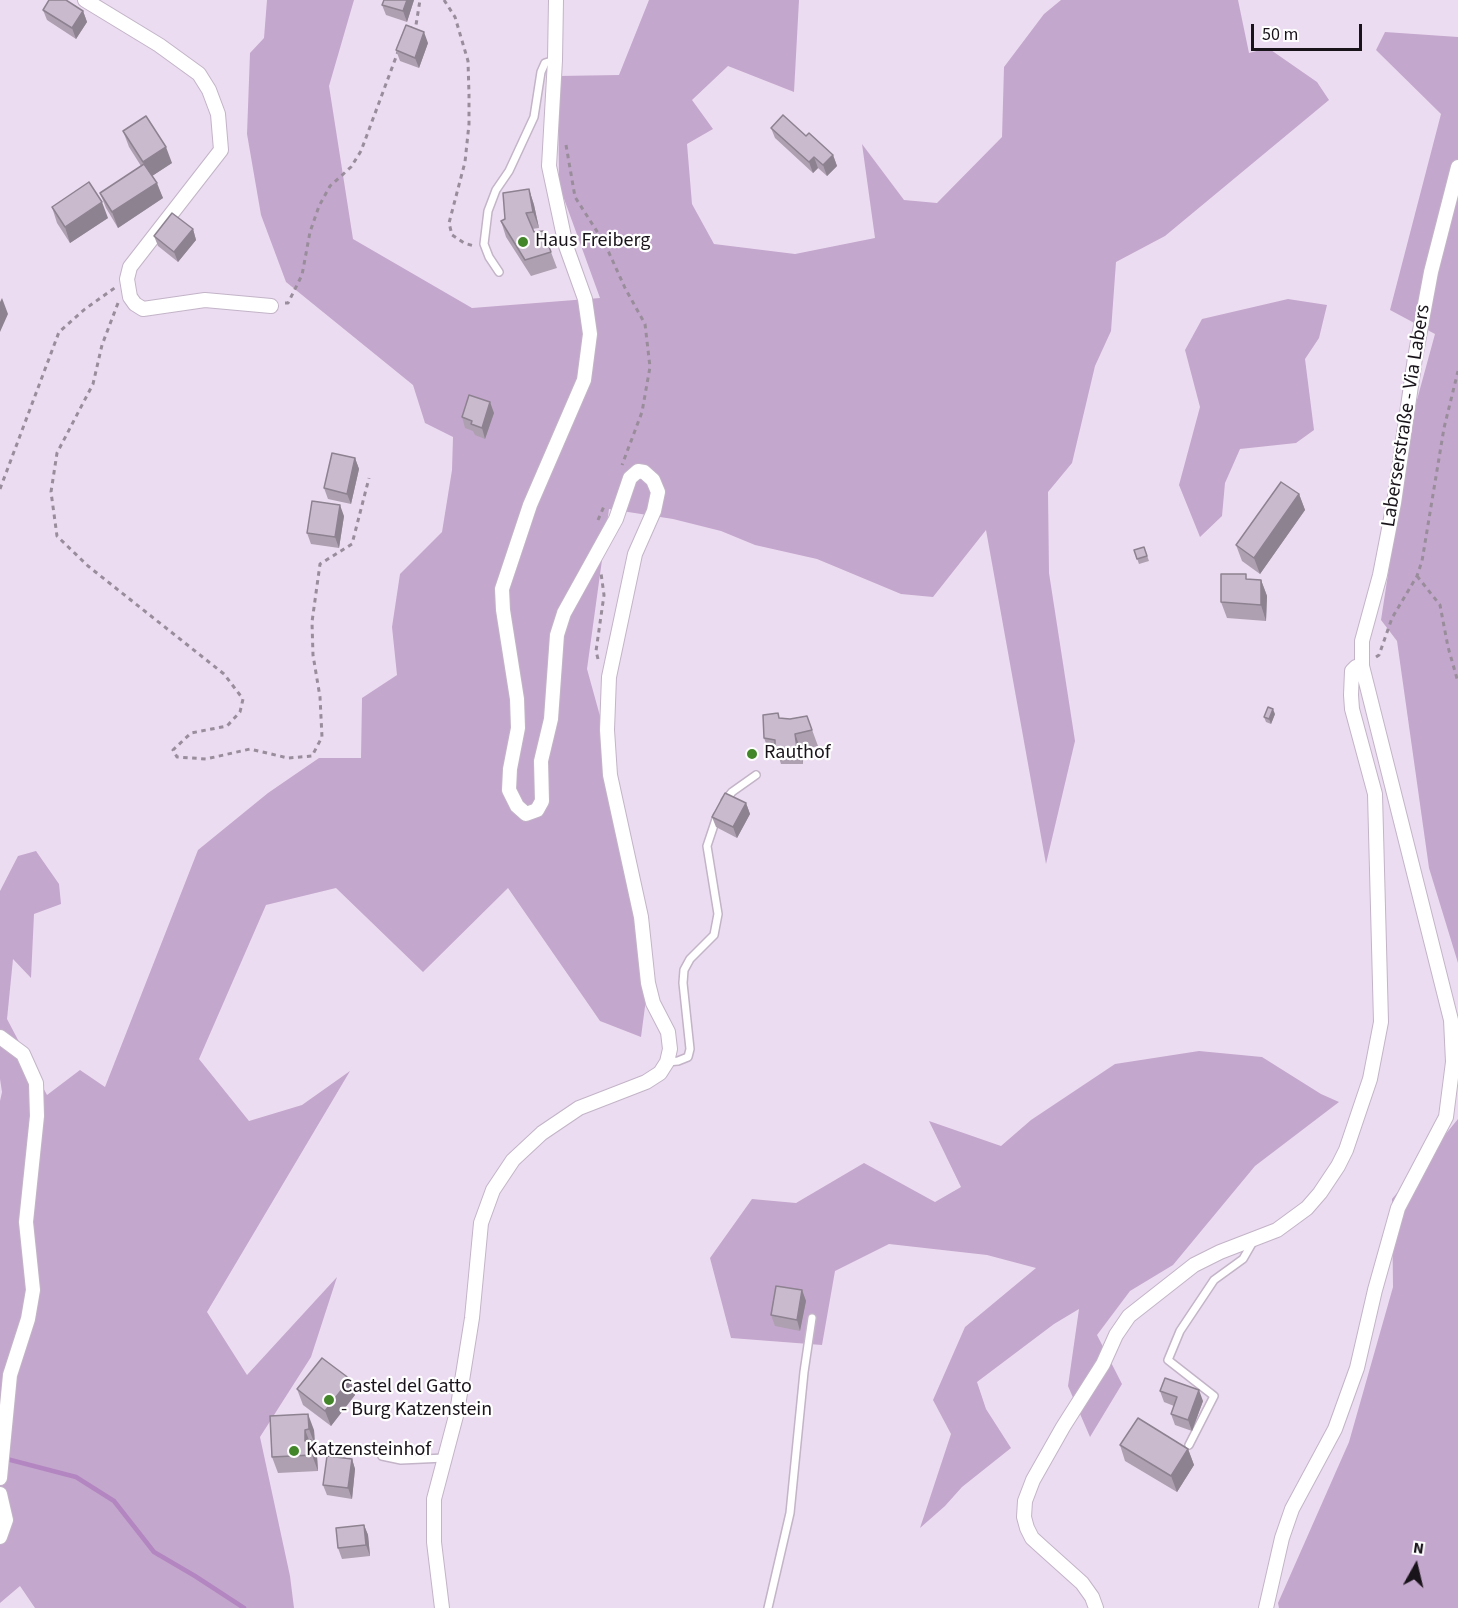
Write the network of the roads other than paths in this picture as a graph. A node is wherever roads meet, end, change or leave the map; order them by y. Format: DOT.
graph roads {
  1 [pos="85,0"];
  2 [pos="556,0"];
  3 [pos="555,60"];
  4 [pos="1458,166"];
  5 [pos="499,272"];
  6 [pos="271,306"];
  7 [pos="1362,666"];
  8 [pos="756,775"];
  9 [pos="0,1038"];
  10 [pos="667,1062"];
  11 [pos="1255,1239"];
  12 [pos="812,1318"];
  13 [pos="1189,1445"];
  14 [pos="382,1456"];
  15 [pos="445,1458"];
  16 [pos="0,1478"];
  17 [pos="0,1494"];
  18 [pos="0,1537"];
  19 [pos="442,1608"];
  20 [pos="768,1608"];
  21 [pos="1096,1608"];
  22 [pos="1266,1608"];
  1 -- 6 [label="street"];
  2 -- 3 [label="street"];
  3 -- 5 [label="lane"];
  3 -- 10 [label="street"];
  4 -- 7 [label="street, Laberserstraße - Via Labers"];
  7 -- 11 [label="street"];
  7 -- 22 [label="street"];
  8 -- 10 [label="lane"];
  9 -- 16 [label="street"];
  10 -- 15 [label="street"];
  11 -- 13 [label="lane"];
  11 -- 21 [label="street"];
  12 -- 20 [label="lane"];
  14 -- 15 [label="lane"];
  15 -- 19 [label="street"];
  17 -- 18 [label="street"];
}
